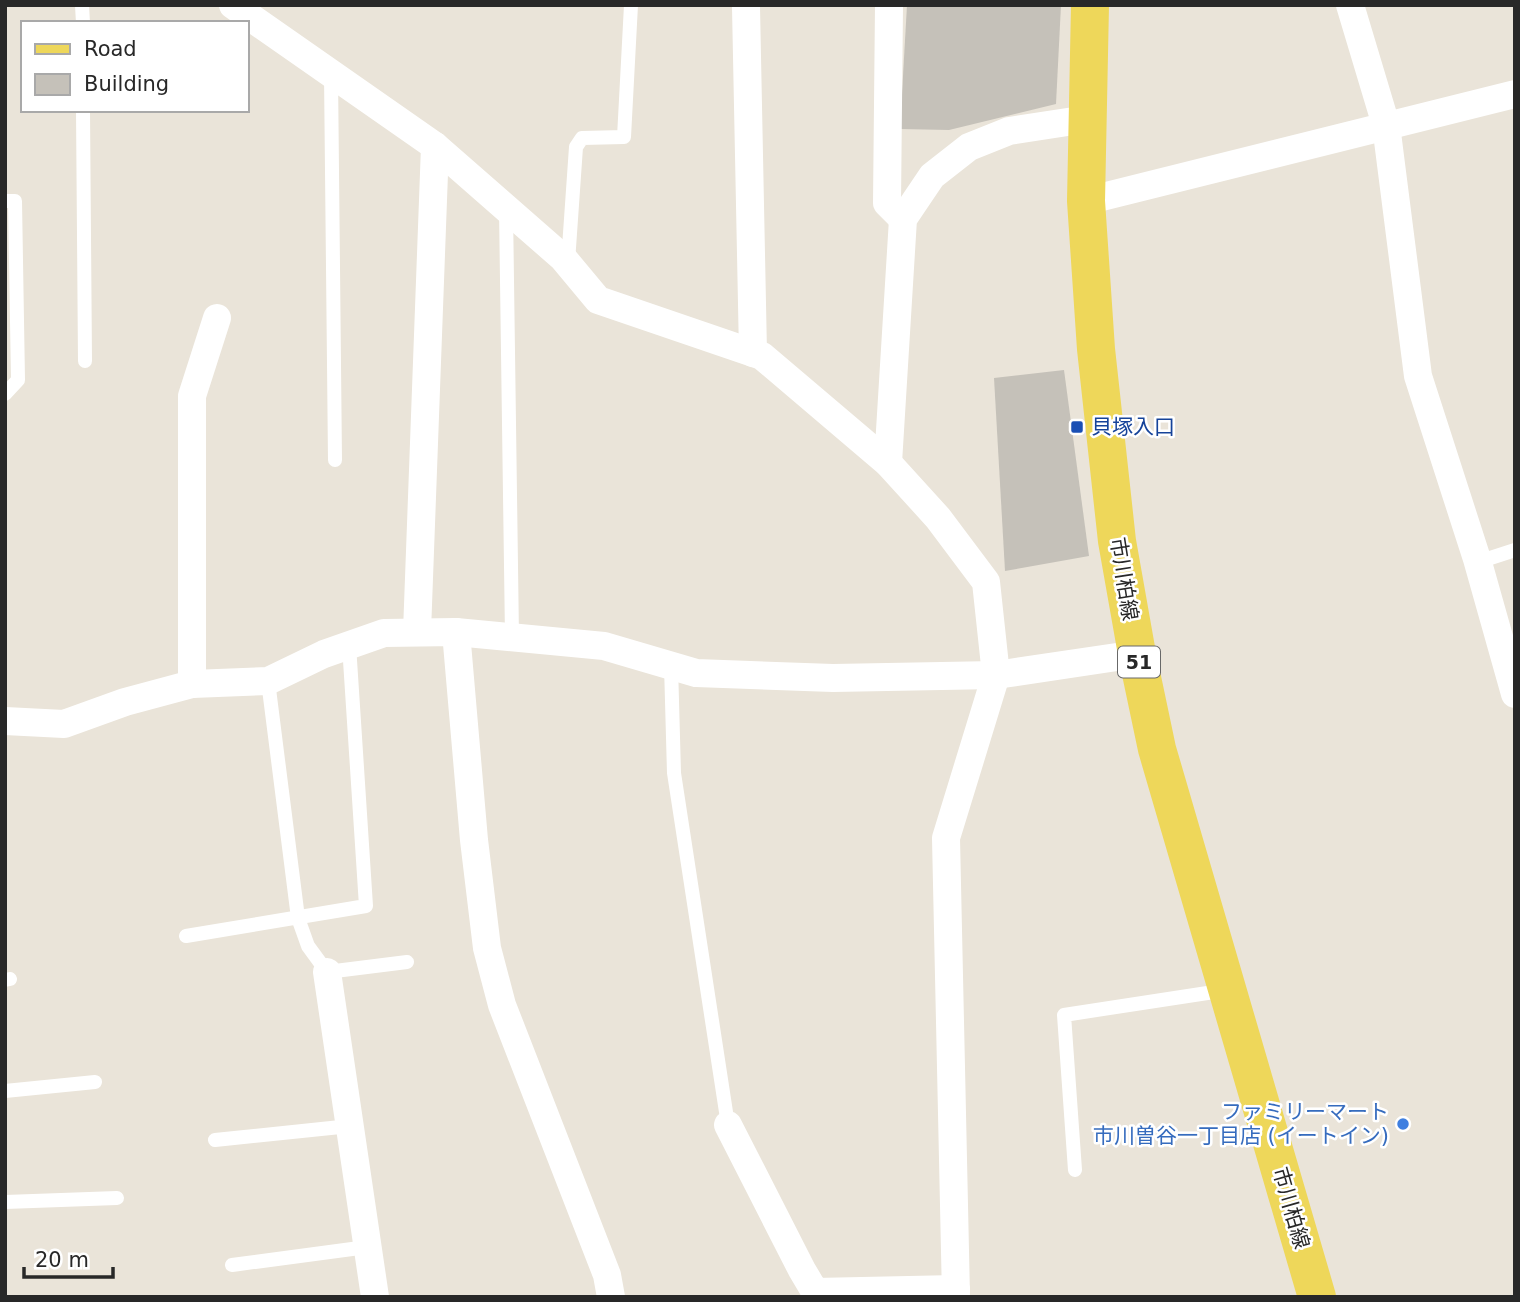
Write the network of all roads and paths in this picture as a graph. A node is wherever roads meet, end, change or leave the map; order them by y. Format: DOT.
graph roads {
  1 [pos="233,5"];
  2 [pos="631,5"];
  3 [pos="889,5"];
  4 [pos="1090,5"];
  5 [pos="1350,5"];
  6 [pos="746,7"];
  7 [pos="331,74"];
  8 [pos="1515,94"];
  9 [pos="83,112"];
  10 [pos="1087,119"];
  11 [pos="1386,125"];
  12 [pos="435,146"];
  13 [pos="5,201"];
  14 [pos="1086,201"];
  15 [pos="506,208"];
  16 [pos="903,219"];
  17 [pos="568,264"];
  18 [pos="217,317"];
  19 [pos="753,353"];
  20 [pos="85,361"];
  21 [pos="5,394"];
  22 [pos="335,460"];
  23 [pos="888,463"];
  24 [pos="1515,550"];
  25 [pos="1478,562"];
  26 [pos="418,632"];
  27 [pos="456,632"];
  28 [pos="512,637"];
  29 [pos="349,645"];
  30 [pos="1137,654"];
  31 [pos="671,665"];
  32 [pos="996,675"];
  33 [pos="268,681"];
  34 [pos="192,684"];
  35 [pos="1515,694"];
  36 [pos="5,722"];
  37 [pos="298,918"];
  38 [pos="186,936"];
  39 [pos="407,962"];
  40 [pos="327,972"];
  41 [pos="1228,990"];
  42 [pos="95,1082"];
  43 [pos="5,1091"];
  44 [pos="728,1125"];
  45 [pos="349,1126"];
  46 [pos="215,1140"];
  47 [pos="1075,1170"];
  48 [pos="117,1198"];
  49 [pos="5,1202"];
  50 [pos="368,1247"];
  51 [pos="232,1265"];
  52 [pos="956,1293"];
  53 [pos="375,1297"];
  54 [pos="611,1297"];
  55 [pos="1317,1297"];
  1 -- 7 [label="street"];
  2 -- 17 [label="lane"];
  3 -- 16 [label="street"];
  4 -- 10 [label="main road, 市川柏線 / 51"];
  5 -- 11 [label="street"];
  6 -- 19 [label="street"];
  7 -- 12 [label="street"];
  7 -- 22 [label="lane"];
  8 -- 11 [label="street"];
  9 -- 20 [label="lane"];
  10 -- 14 [label="main road, 市川柏線 / 51"];
  10 -- 16 [label="street"];
  11 -- 14 [label="street"];
  11 -- 25 [label="street"];
  12 -- 15 [label="street"];
  12 -- 26 [label="street"];
  13 -- 21 [label="lane"];
  14 -- 30 [label="main road, 市川柏線 / 51"];
  15 -- 17 [label="street"];
  15 -- 28 [label="lane"];
  16 -- 23 [label="street"];
  17 -- 19 [label="street"];
  18 -- 34 [label="street"];
  19 -- 23 [label="street"];
  23 -- 32 [label="street"];
  24 -- 25 [label="lane"];
  25 -- 35 [label="street"];
  26 -- 27 [label="street"];
  26 -- 29 [label="street"];
  27 -- 28 [label="street"];
  27 -- 54 [label="street"];
  28 -- 31 [label="street"];
  29 -- 33 [label="street"];
  29 -- 37 [label="lane"];
  30 -- 32 [label="street"];
  30 -- 41 [label="main road, 市川柏線 / 51"];
  31 -- 32 [label="street"];
  31 -- 44 [label="lane"];
  32 -- 52 [label="street"];
  33 -- 34 [label="street"];
  33 -- 37 [label="lane"];
  34 -- 36 [label="street"];
  37 -- 38 [label="lane"];
  37 -- 40 [label="lane"];
  39 -- 40 [label="lane"];
  40 -- 45 [label="street"];
  41 -- 47 [label="lane"];
  41 -- 55 [label="main road, 市川柏線 / 51"];
  42 -- 43 [label="lane"];
  44 -- 52 [label="street"];
  45 -- 46 [label="lane"];
  45 -- 50 [label="street"];
  48 -- 49 [label="lane"];
  50 -- 51 [label="lane"];
  50 -- 53 [label="street"];
}
